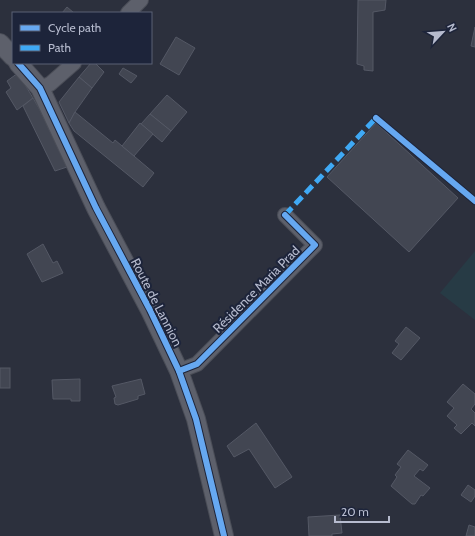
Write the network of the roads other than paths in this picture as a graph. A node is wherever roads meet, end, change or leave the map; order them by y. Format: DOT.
graph roads {
  1 [pos="141,0"];
  2 [pos="129,12"];
  3 [pos="0,43"];
  4 [pos="12,56"];
  5 [pos="19,64"];
  6 [pos="73,64"];
  7 [pos="40,88"];
  8 [pos="285,215"];
  9 [pos="179,371"];
  10 [pos="224,536"];
  1 -- 2 [label="street"];
  3 -- 4 [label="street"];
  5 -- 7 [label="street, Route de Lannion"];
  6 -- 7 [label="street"];
  7 -- 9 [label="street, Route de Lannion"];
  8 -- 9 [label="street, Résidence Maria Prad"];
  9 -- 10 [label="street, Route de Lannion"];
}
